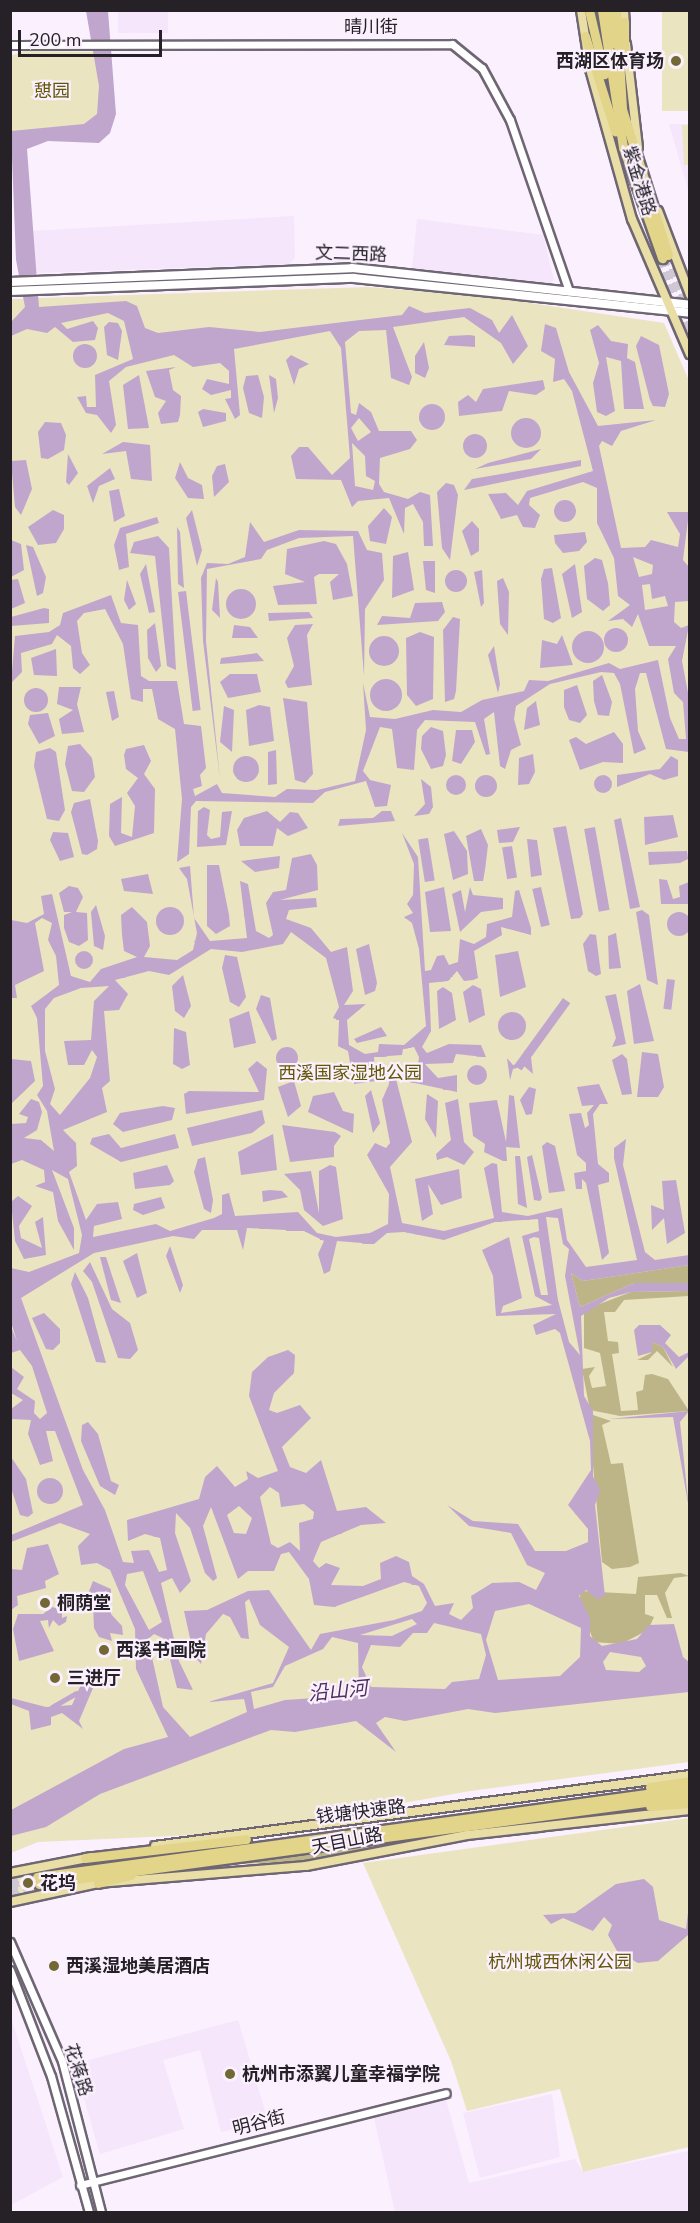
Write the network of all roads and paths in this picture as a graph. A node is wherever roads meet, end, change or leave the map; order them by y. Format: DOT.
graph roads {
  1 [pos="581,10"];
  2 [pos="609,10"];
  3 [pos="616,10"];
  4 [pos="624,10"];
  5 [pos="596,14"];
  6 [pos="624,22"];
  7 [pos="585,36"];
  8 [pos="10,45"];
  9 [pos="617,81"];
  10 [pos="618,108"];
  11 [pos="623,147"];
  12 [pos="10,282"];
  13 [pos="10,291"];
  14 [pos="568,291"];
  15 [pos="690,295"];
  16 [pos="690,305"];
  17 [pos="667,307"];
  18 [pos="690,313"];
  19 [pos="690,354"];
  20 [pos="690,1775"];
  21 [pos="690,1781"];
  22 [pos="690,1788"];
  23 [pos="690,1796"];
  24 [pos="690,1803"];
  25 [pos="594,1804"];
  26 [pos="690,1810"];
  27 [pos="311,1835"];
  28 [pos="287,1848"];
  29 [pos="86,1858"];
  30 [pos="10,1873"];
  31 [pos="98,1883"];
  32 [pos="10,1902"];
  33 [pos="10,1942"];
  34 [pos="10,1970"];
  35 [pos="446,2093"];
  36 [pos="92,2179"];
  37 [pos="81,2184"];
  38 [pos="89,2212"];
  39 [pos="101,2212"];
  1 -- 7 [label="main road, 紫金港路"];
  2 -- 9 [label="highway"];
  3 -- 9 [label="highway"];
  4 -- 6 [label="main road, 紫金港路"];
  5 -- 10 [label="highway"];
  5 -- 10 [label="highway"];
  6 -- 10 [label="highway"];
  6 -- 15 [label="main road, 紫金港路"];
  7 -- 11 [label="highway"];
  7 -- 17 [label="main road, 紫金港路"];
  8 -- 14 [label="street, 晴川街"];
  9 -- 10 [label="highway"];
  10 -- 11 [label="highway"];
  10 -- 11 [label="highway"];
  12 -- 14 [label="main road, 文二西路"];
  13 -- 17 [label="main road, 文二西路"];
  14 -- 17 [label="main road, 文二西路"];
  16 -- 17 [label="main road, 文二西路"];
  17 -- 18 [label="main road, 文二西路"];
  17 -- 19 [label="main road, 紫金港路"];
  20 -- 29 [label="main road, 天目山路"];
  21 -- 25 [label="highway"];
  22 -- 25 [label="highway, 钱塘快速路"];
  23 -- 25 [label="highway, 钱塘快速路"];
  24 -- 25 [label="highway"];
  25 -- 27 [label="highway, 钱塘快速路"];
  25 -- 28 [label="highway, 钱塘快速路"];
  26 -- 31 [label="main road, 天目山路"];
  27 -- 28 [label="highway, 钱塘快速路"];
  27 -- 29 [label="highway"];
  28 -- 31 [label="highway"];
  29 -- 30 [label="main road, 天目山路"];
  31 -- 32 [label="main road, 天目山路"];
  33 -- 36 [label="street, 花蒋路"];
  34 -- 37 [label="street, 花蒋路"];
  35 -- 36 [label="street, 明谷街"];
  36 -- 37 [label="street, 明谷街"];
  36 -- 39 [label="street, 花蒋路"];
  37 -- 38 [label="street, 花蒋路"];
}
